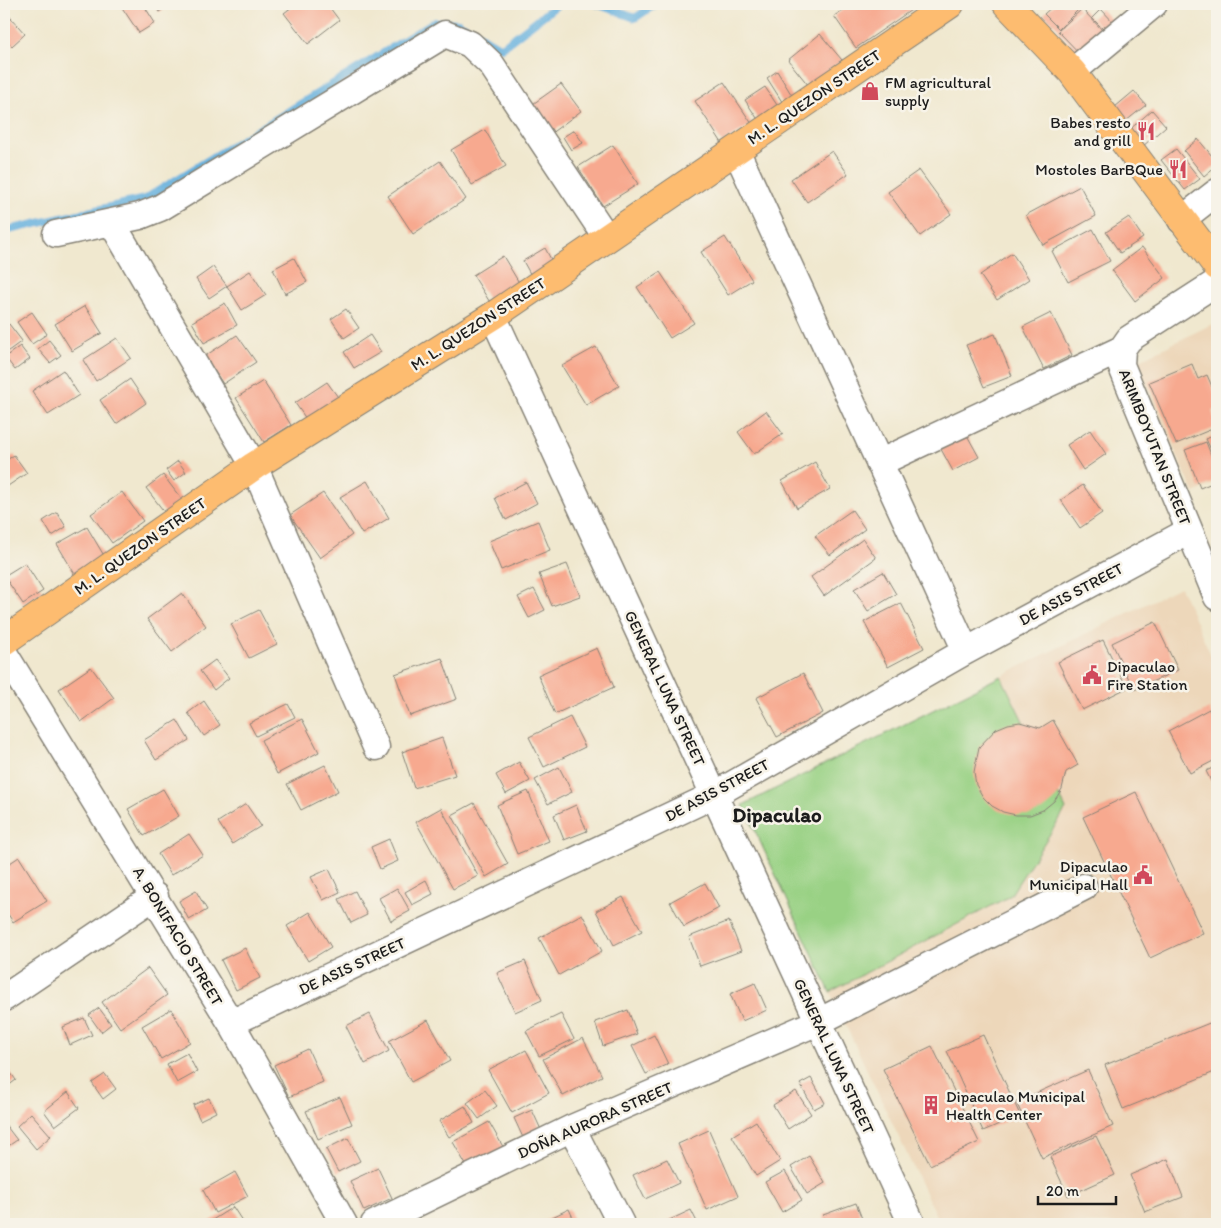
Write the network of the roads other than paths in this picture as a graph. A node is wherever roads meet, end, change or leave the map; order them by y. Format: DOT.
graph roads {
  1 [pos="950,4"];
  2 [pos="1006,4"];
  3 [pos="1154,4"];
  4 [pos="1072,72"];
  5 [pos="736,150"];
  6 [pos="1217,192"];
  7 [pos="1182,220"];
  8 [pos="112,222"];
  9 [pos="56,234"];
  10 [pos="607,238"];
  11 [pos="1217,266"];
  12 [pos="1217,282"];
  13 [pos="492,316"];
  14 [pos="1122,349"];
  15 [pos="879,463"];
  16 [pos="254,466"];
  17 [pos="1189,531"];
  18 [pos="1217,597"];
  19 [pos="4,641"];
  20 [pos="966,651"];
  21 [pos="4,653"];
  22 [pos="376,747"];
  23 [pos="714,795"];
  24 [pos="1084,887"];
  25 [pos="155,896"];
  26 [pos="4,998"];
  27 [pos="818,1022"];
  28 [pos="231,1023"];
  29 [pos="572,1128"];
  30 [pos="344,1224"];
  31 [pos="374,1224"];
  32 [pos="621,1224"];
  33 [pos="912,1224"];
  1 -- 5 [label="main road, M. L. QUEZON STREET"];
  2 -- 4 [label="main road"];
  3 -- 4 [label="street"];
  4 -- 7 [label="main road"];
  5 -- 10 [label="main road, M. L. QUEZON STREET"];
  5 -- 15 [label="street"];
  6 -- 7 [label="street"];
  7 -- 11 [label="main road"];
  8 -- 9 [label="street"];
  8 -- 10 [label="street"];
  8 -- 16 [label="street"];
  10 -- 13 [label="main road, M. L. QUEZON STREET"];
  12 -- 14 [label="street, ARIMBOYUTAN STREET"];
  13 -- 16 [label="main road, M. L. QUEZON STREET"];
  13 -- 23 [label="street, GENERAL LUNA STREET"];
  14 -- 15 [label="street"];
  14 -- 17 [label="street, ARIMBOYUTAN STREET"];
  15 -- 20 [label="street"];
  16 -- 19 [label="main road, M. L. QUEZON STREET"];
  16 -- 22 [label="street"];
  17 -- 18 [label="street, ARIMBOYUTAN STREET"];
  17 -- 20 [label="street, DE ASIS STREET"];
  20 -- 23 [label="street, DE ASIS STREET"];
  21 -- 25 [label="street, A. BONIFACIO STREET"];
  23 -- 27 [label="street, GENERAL LUNA STREET"];
  23 -- 28 [label="street, DE ASIS STREET"];
  24 -- 27 [label="street, DOÑA AURORA STREET"];
  25 -- 26 [label="street"];
  25 -- 28 [label="street, A. BONIFACIO STREET"];
  27 -- 29 [label="street, DOÑA AURORA STREET"];
  27 -- 33 [label="street, GENERAL LUNA STREET"];
  28 -- 30 [label="street, A. BONIFACIO STREET"];
  29 -- 31 [label="street, DOÑA AURORA STREET"];
  29 -- 32 [label="street"];
}
